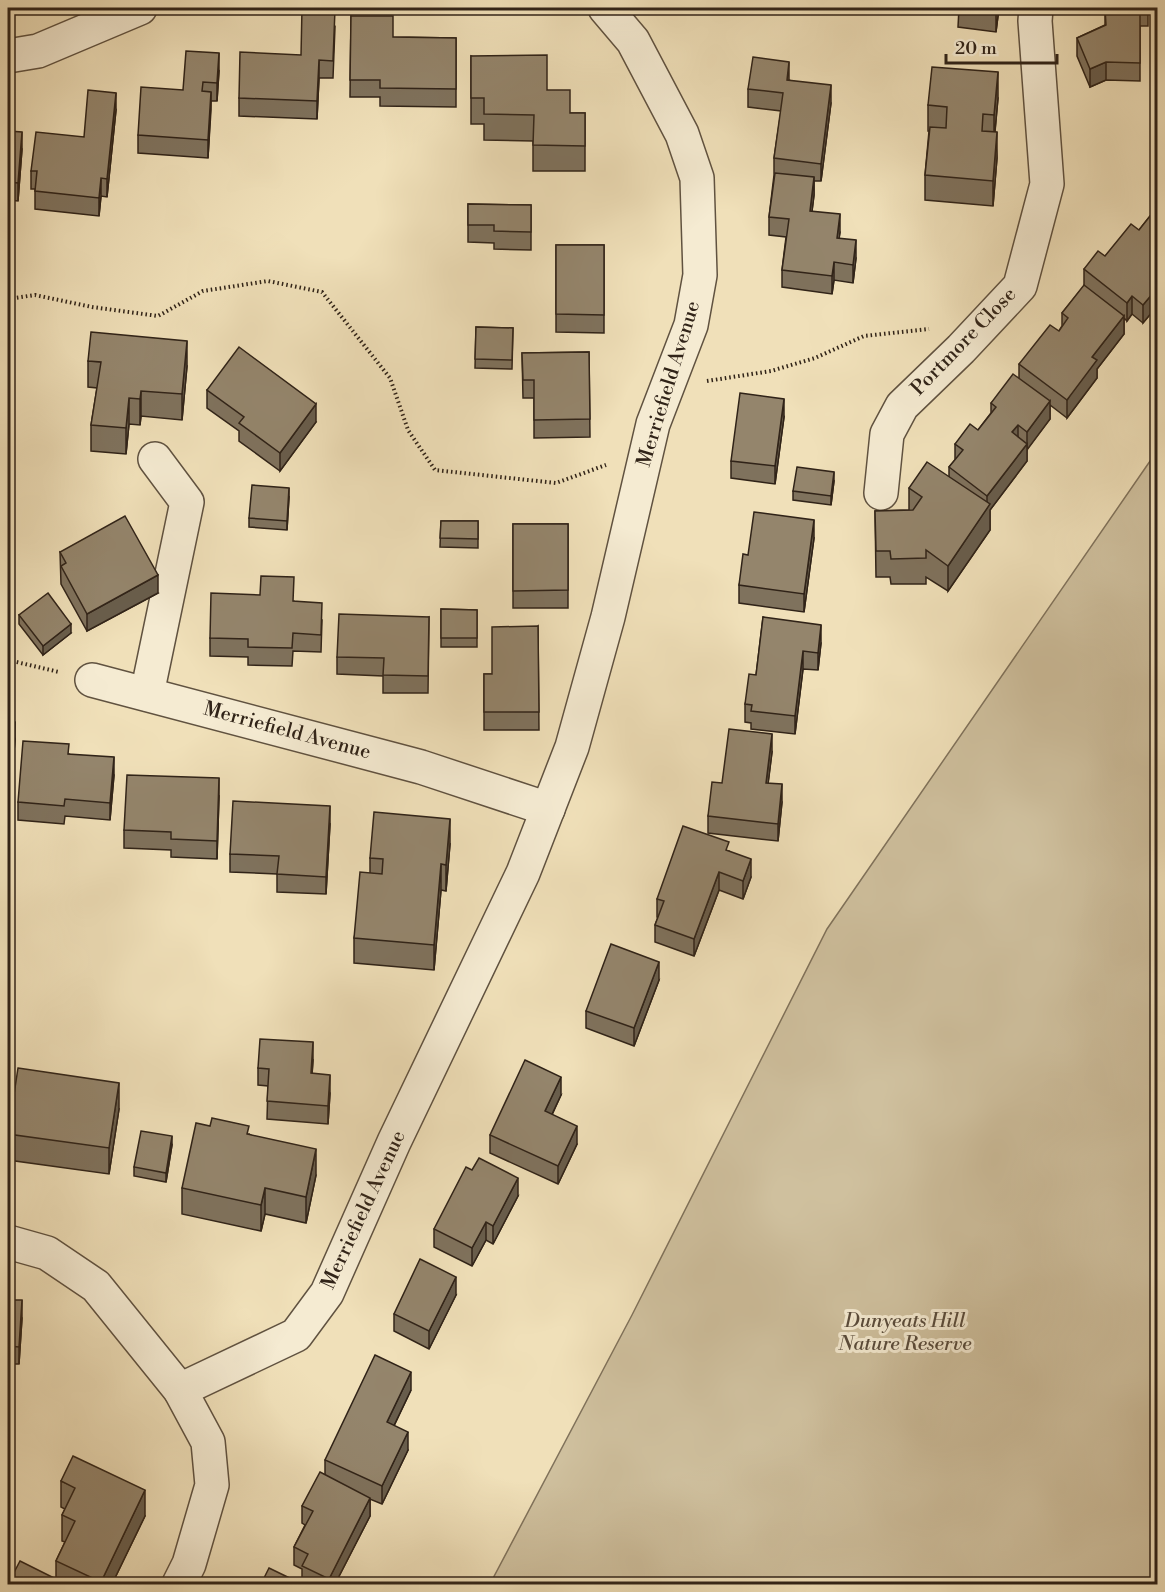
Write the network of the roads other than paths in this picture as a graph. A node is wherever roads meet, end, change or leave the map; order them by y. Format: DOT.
graph roads {
  1 [pos="140,8"];
  2 [pos="605,8"];
  3 [pos="1036,8"];
  4 [pos="8,56"];
  5 [pos="155,459"];
  6 [pos="881,493"];
  7 [pos="92,680"];
  8 [pos="147,694"];
  9 [pos="548,809"];
  10 [pos="8,1242"];
  11 [pos="180,1390"];
  12 [pos="179,1584"];
  1 -- 4 [label="street"];
  2 -- 9 [label="street, Merriefield Avenue"];
  3 -- 6 [label="street, Portmore Close"];
  5 -- 8 [label="street"];
  7 -- 8 [label="street, Merriefield Avenue"];
  8 -- 9 [label="street, Merriefield Avenue"];
  9 -- 11 [label="street, Merriefield Avenue"];
  10 -- 11 [label="street"];
  11 -- 12 [label="street"];
}
